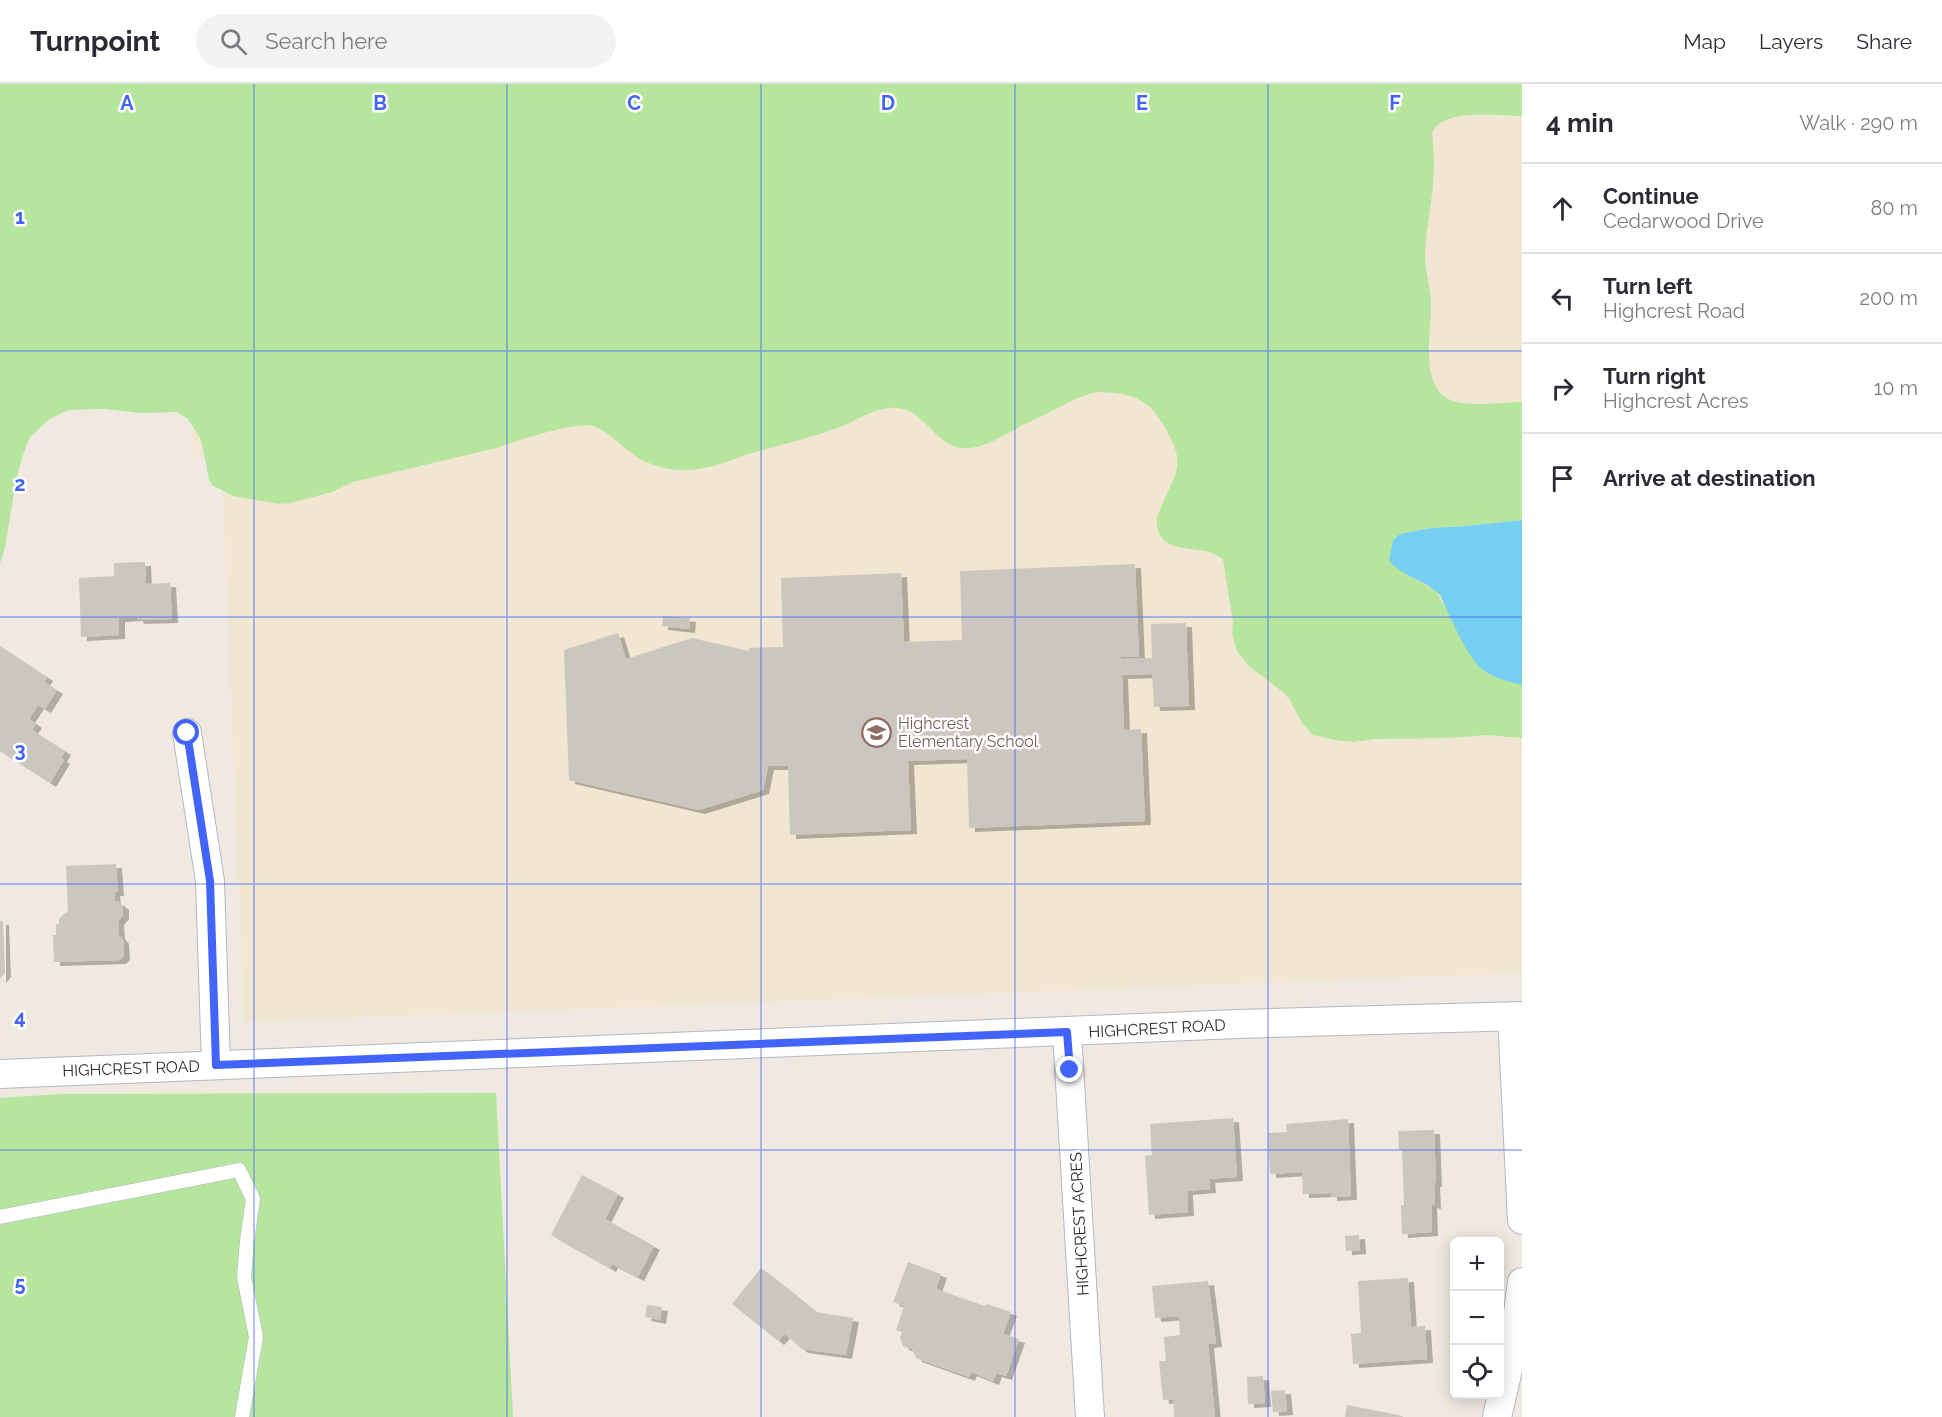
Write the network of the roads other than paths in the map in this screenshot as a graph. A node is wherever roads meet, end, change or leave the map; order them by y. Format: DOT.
graph roads {
  1 [pos="187,733"];
  2 [pos="1517,1016"];
  3 [pos="1067,1032"];
  4 [pos="216,1065"];
  5 [pos="0,1074"];
  6 [pos="0,1217"];
  7 [pos="1522,1220"];
  8 [pos="1522,1282"];
  9 [pos="242,1417"];
  10 [pos="1090,1417"];
  11 [pos="1497,1417"];
  1 -- 4 [label="street"];
  2 -- 3 [label="street, HIGHCREST ROAD"];
  2 -- 7 [label="street"];
  3 -- 4 [label="street, HIGHCREST ROAD"];
  3 -- 10 [label="street, HIGHCREST ACRES"];
  4 -- 5 [label="street, HIGHCREST ROAD"];
  6 -- 9 [label="lane"];
  8 -- 11 [label="street"];
}
